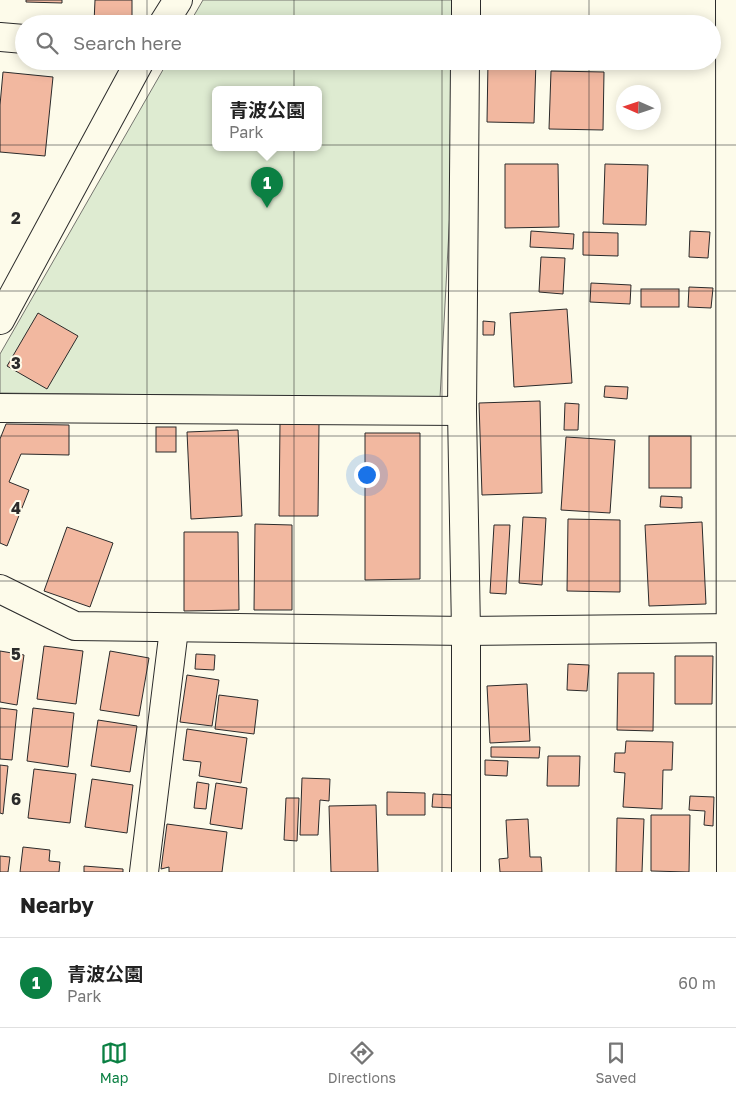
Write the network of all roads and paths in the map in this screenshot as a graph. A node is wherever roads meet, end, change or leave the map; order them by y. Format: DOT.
graph roads {
  1 [pos="178,0"];
  2 [pos="466,0"];
  3 [pos="730,0"];
  4 [pos="169,15"];
  5 [pos="466,15"];
  6 [pos="0,37"];
  7 [pos="15,38"];
  8 [pos="135,70"];
  9 [pos="465,70"];
  10 [pos="0,320"];
  11 [pos="0,408"];
  12 [pos="462,411"];
  13 [pos="0,589"];
  14 [pos="734,628"];
  15 [pos="174,629"];
  16 [pos="466,631"];
  17 [pos="144,872"];
  18 [pos="466,872"];
  19 [pos="731,872"];
  1 -- 4 [label="street"];
  2 -- 5 [label="street"];
  3 -- 14 [label="street"];
  6 -- 7 [label="street"];
  8 -- 10 [label="street"];
  9 -- 12 [label="street"];
  11 -- 12 [label="street"];
  12 -- 16 [label="street"];
  13 -- 15 [label="street"];
  14 -- 16 [label="street"];
  14 -- 19 [label="street"];
  15 -- 16 [label="street"];
  15 -- 17 [label="street"];
  16 -- 18 [label="street"];
}
